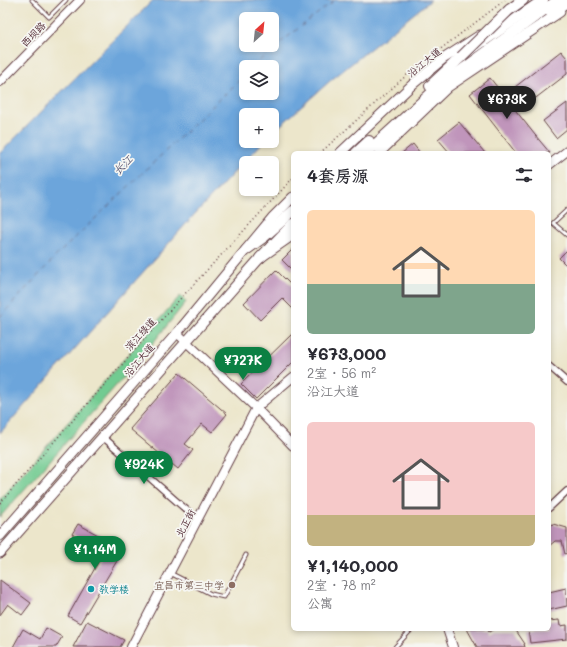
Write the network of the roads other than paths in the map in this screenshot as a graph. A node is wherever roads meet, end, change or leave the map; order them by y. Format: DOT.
graph roads {
  1 [pos="32,0"];
  2 [pos="66,0"];
  3 [pos="80,0"];
  4 [pos="523,0"];
  5 [pos="530,0"];
  6 [pos="543,0"];
  7 [pos="558,0"];
  8 [pos="567,2"];
  9 [pos="567,7"];
  10 [pos="463,61"];
  11 [pos="0,82"];
  12 [pos="567,150"];
  13 [pos="342,151"];
  14 [pos="358,151"];
  15 [pos="368,151"];
  16 [pos="381,151"];
  17 [pos="551,163"];
  18 [pos="291,199"];
  19 [pos="567,210"];
  20 [pos="291,212"];
  21 [pos="291,226"];
  22 [pos="567,235"];
  23 [pos="291,236"];
  24 [pos="246,250"];
  25 [pos="260,258"];
  26 [pos="177,333"];
  27 [pos="186,342"];
  28 [pos="551,368"];
  29 [pos="291,379"];
  30 [pos="567,382"];
  31 [pos="256,408"];
  32 [pos="103,437"];
  33 [pos="291,444"];
  34 [pos="566,495"];
  35 [pos="551,506"];
  36 [pos="198,520"];
  37 [pos="0,536"];
  38 [pos="0,552"];
  39 [pos="246,555"];
  40 [pos="170,573"];
  41 [pos="410,631"];
  42 [pos="448,631"];
  43 [pos="131,647"];
  44 [pos="395,647"];
  45 [pos="453,647"];
  1 -- 2 [label="lane"];
  3 -- 11 [label="street, 西坝路"];
  4 -- 10 [label="highway, bridge"];
  5 -- 13 [label="main road, 沿江大道"];
  6 -- 10 [label="highway, bridge"];
  7 -- 10 [label="highway"];
  8 -- 10 [label="highway"];
  9 -- 16 [label="main road"];
  10 -- 14 [label="highway"];
  10 -- 15 [label="highway"];
  12 -- 17 [label="street"];
  18 -- 24 [label="main road, 沿江大道"];
  19 -- 22 [label="lane"];
  20 -- 24 [label="highway"];
  21 -- 25 [label="highway"];
  23 -- 25 [label="main road"];
  24 -- 26 [label="main road, 沿江大道"];
  25 -- 27 [label="main road"];
  26 -- 27 [label="street"];
  26 -- 37 [label="main road, 沿江大道"];
  27 -- 31 [label="street"];
  27 -- 32 [label="main road"];
  28 -- 30 [label="street"];
  29 -- 31 [label="street"];
  31 -- 33 [label="street"];
  31 -- 36 [label="street, 北正街"];
  32 -- 36 [label="street"];
  32 -- 38 [label="main road"];
  34 -- 35 [label="street"];
  36 -- 40 [label="street, 北正街"];
  39 -- 40 [label="lane"];
  40 -- 43 [label="street, 北正街"];
  41 -- 44 [label="lane"];
  42 -- 45 [label="street"];
}
